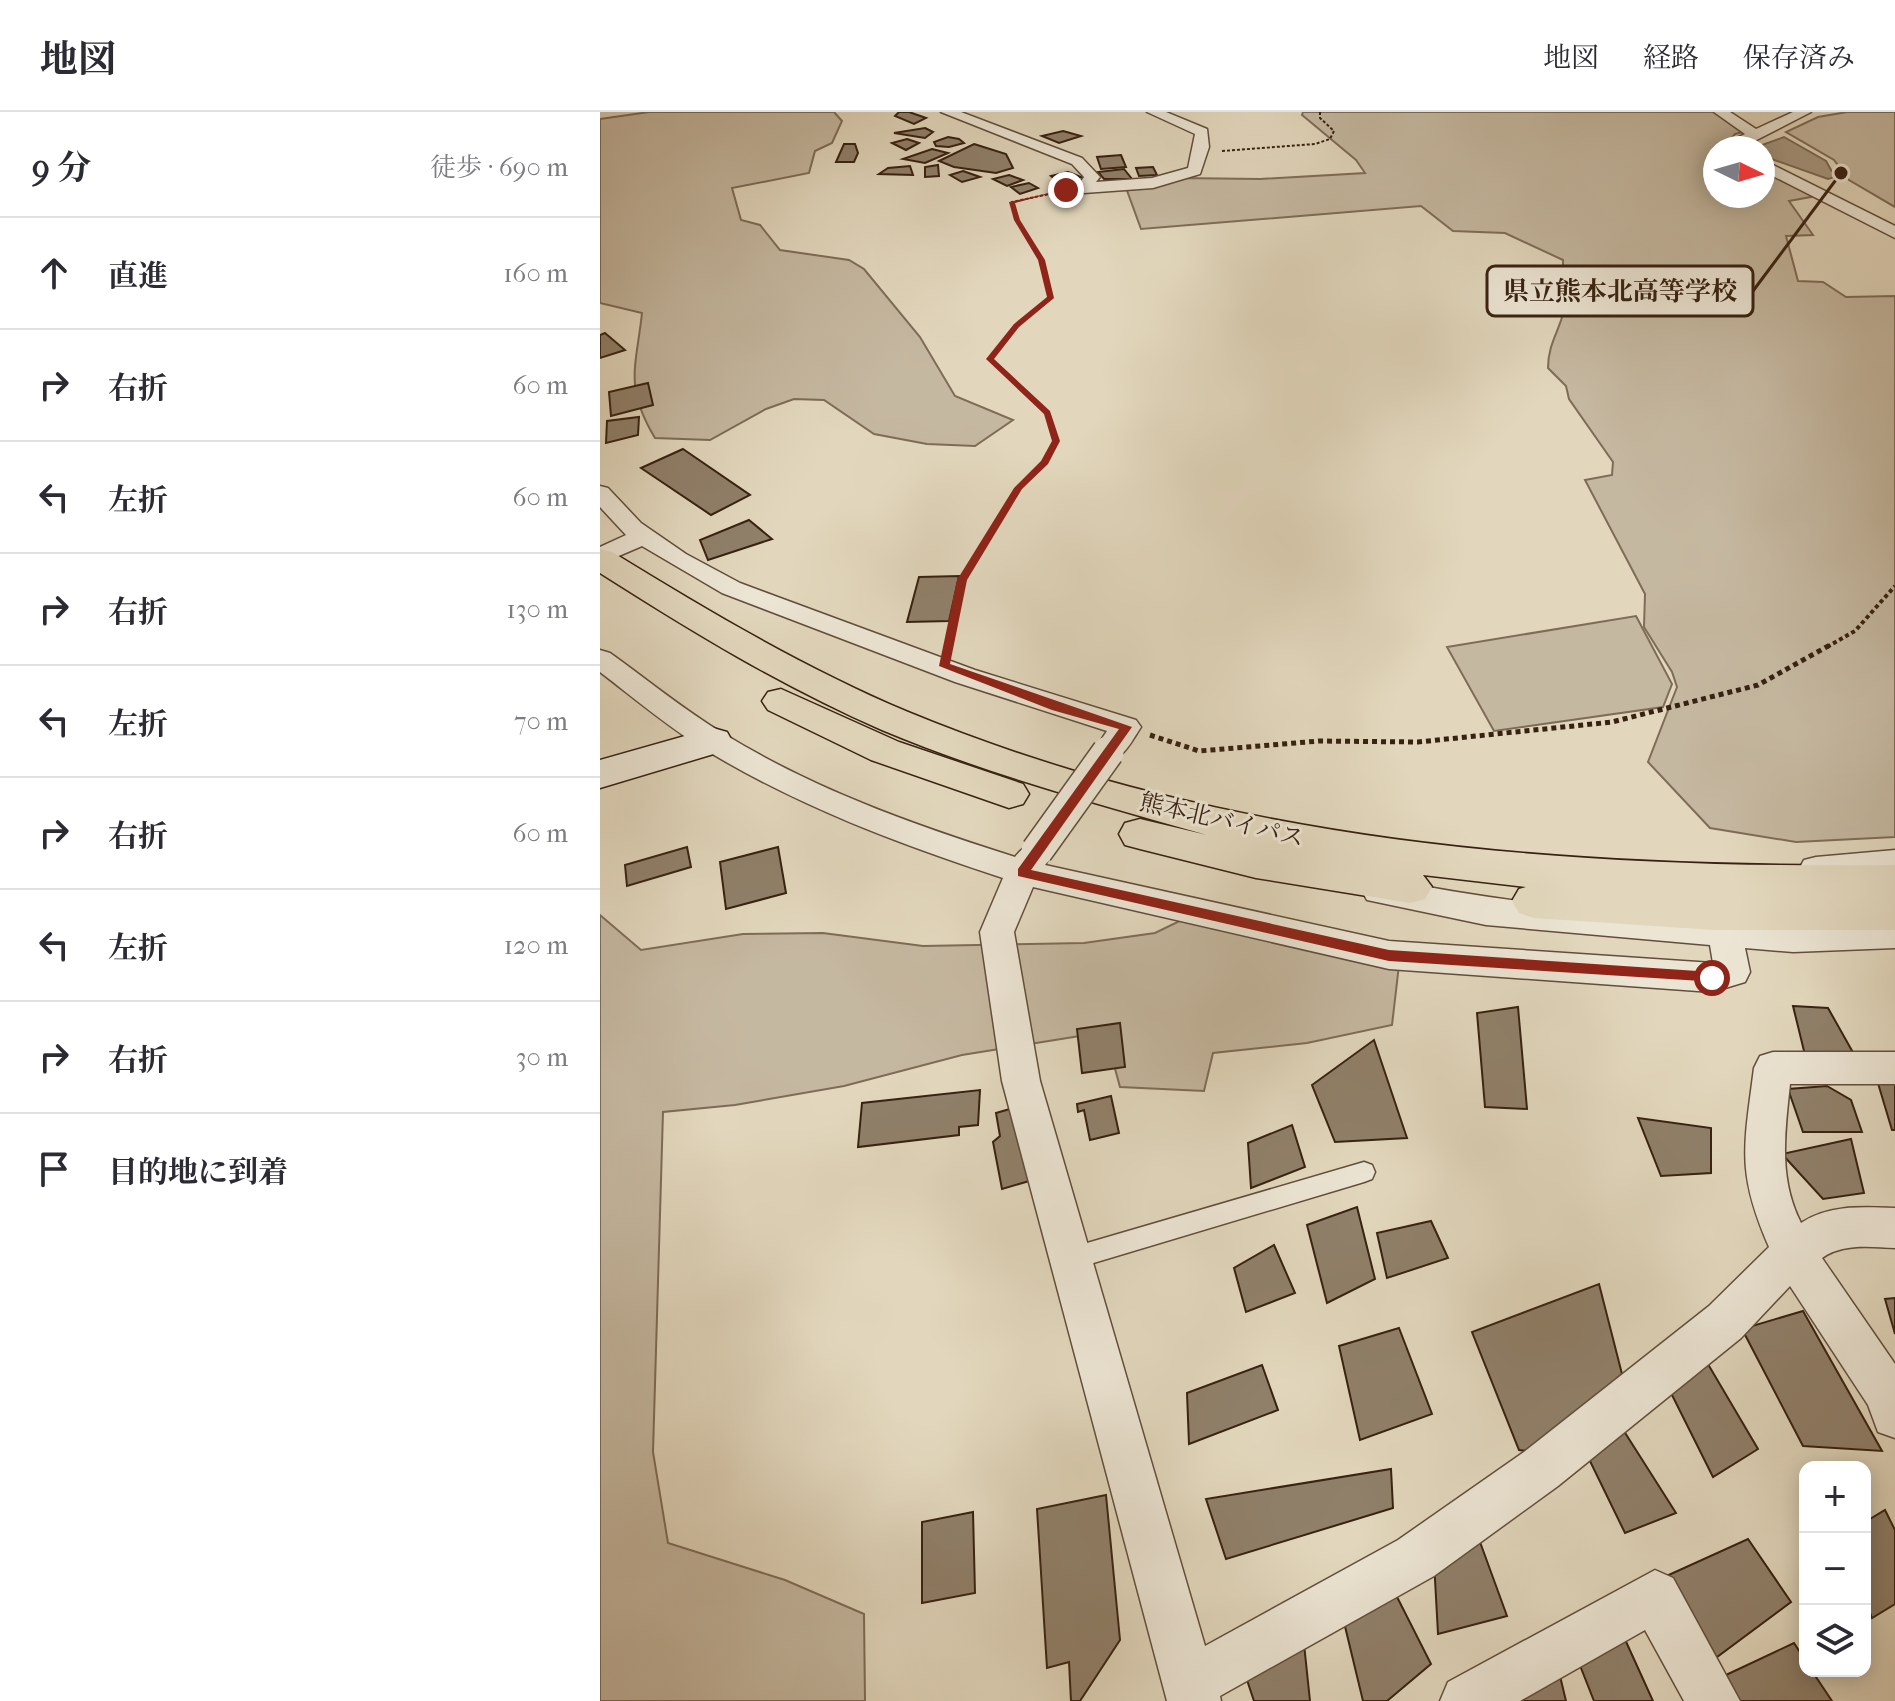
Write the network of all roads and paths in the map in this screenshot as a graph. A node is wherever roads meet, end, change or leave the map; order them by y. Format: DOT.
graph roads {
  1 [pos="948,112"];
  2 [pos="1154,112"];
  3 [pos="1320,112"];
  4 [pos="1721,112"];
  5 [pos="1804,112"];
  6 [pos="1754,134"];
  7 [pos="1750,136"];
  8 [pos="1201,152"];
  9 [pos="1775,171"];
  10 [pos="1084,188"];
  11 [pos="1895,233"];
  12 [pos="600,493"];
  13 [pos="644,536"];
  14 [pos="600,557"];
  15 [pos="1895,586"];
  16 [pos="600,593"];
  17 [pos="600,659"];
  18 [pos="944,666"];
  19 [pos="1117,739"];
  20 [pos="713,741"];
  21 [pos="600,774"];
  22 [pos="1030,862"];
  23 [pos="1895,862"];
  24 [pos="1500,869"];
  25 [pos="1302,871"];
  26 [pos="1895,881"];
  27 [pos="1895,913"];
  28 [pos="1725,932"];
  29 [pos="1895,934"];
  30 [pos="1895,1068"];
  31 [pos="1364,1172"];
  32 [pos="1895,1228"];
  33 [pos="1794,1252"];
  34 [pos="1070,1259"];
  35 [pos="1895,1415"];
  36 [pos="1192,1693"];
  37 [pos="1467,1701"];
  38 [pos="1713,1701"];
  1 -- 10 [label="street"];
  2 -- 8 [label="street"];
  3 -- 8 [label="path"];
  4 -- 6 [label="street"];
  5 -- 6 [label="street"];
  6 -- 7 [label="street"];
  8 -- 10 [label="street"];
  9 -- 11 [label="street"];
  10 -- 18 [label="path"];
  12 -- 13 [label="street"];
  13 -- 14 [label="street"];
  13 -- 18 [label="street"];
  14 -- 24 [label="highway, 熊本北バイパス"];
  15 -- 19 [label="path"];
  16 -- 25 [label="highway, 熊本北バイパス"];
  17 -- 20 [label="street"];
  18 -- 19 [label="street"];
  19 -- 22 [label="street, bridge"];
  20 -- 21 [label="street"];
  20 -- 22 [label="street"];
  22 -- 28 [label="street"];
  22 -- 34 [label="street"];
  23 -- 24 [label="street"];
  24 -- 26 [label="highway, 熊本北バイパス"];
  25 -- 27 [label="highway, 熊本北バイパス"];
  25 -- 28 [label="street"];
  28 -- 29 [label="street"];
  30 -- 33 [label="street"];
  31 -- 34 [label="lane"];
  32 -- 33 [label="street"];
  33 -- 35 [label="street"];
  33 -- 36 [label="street"];
  34 -- 36 [label="street"];
  37 -- 38 [label="street"];
}
